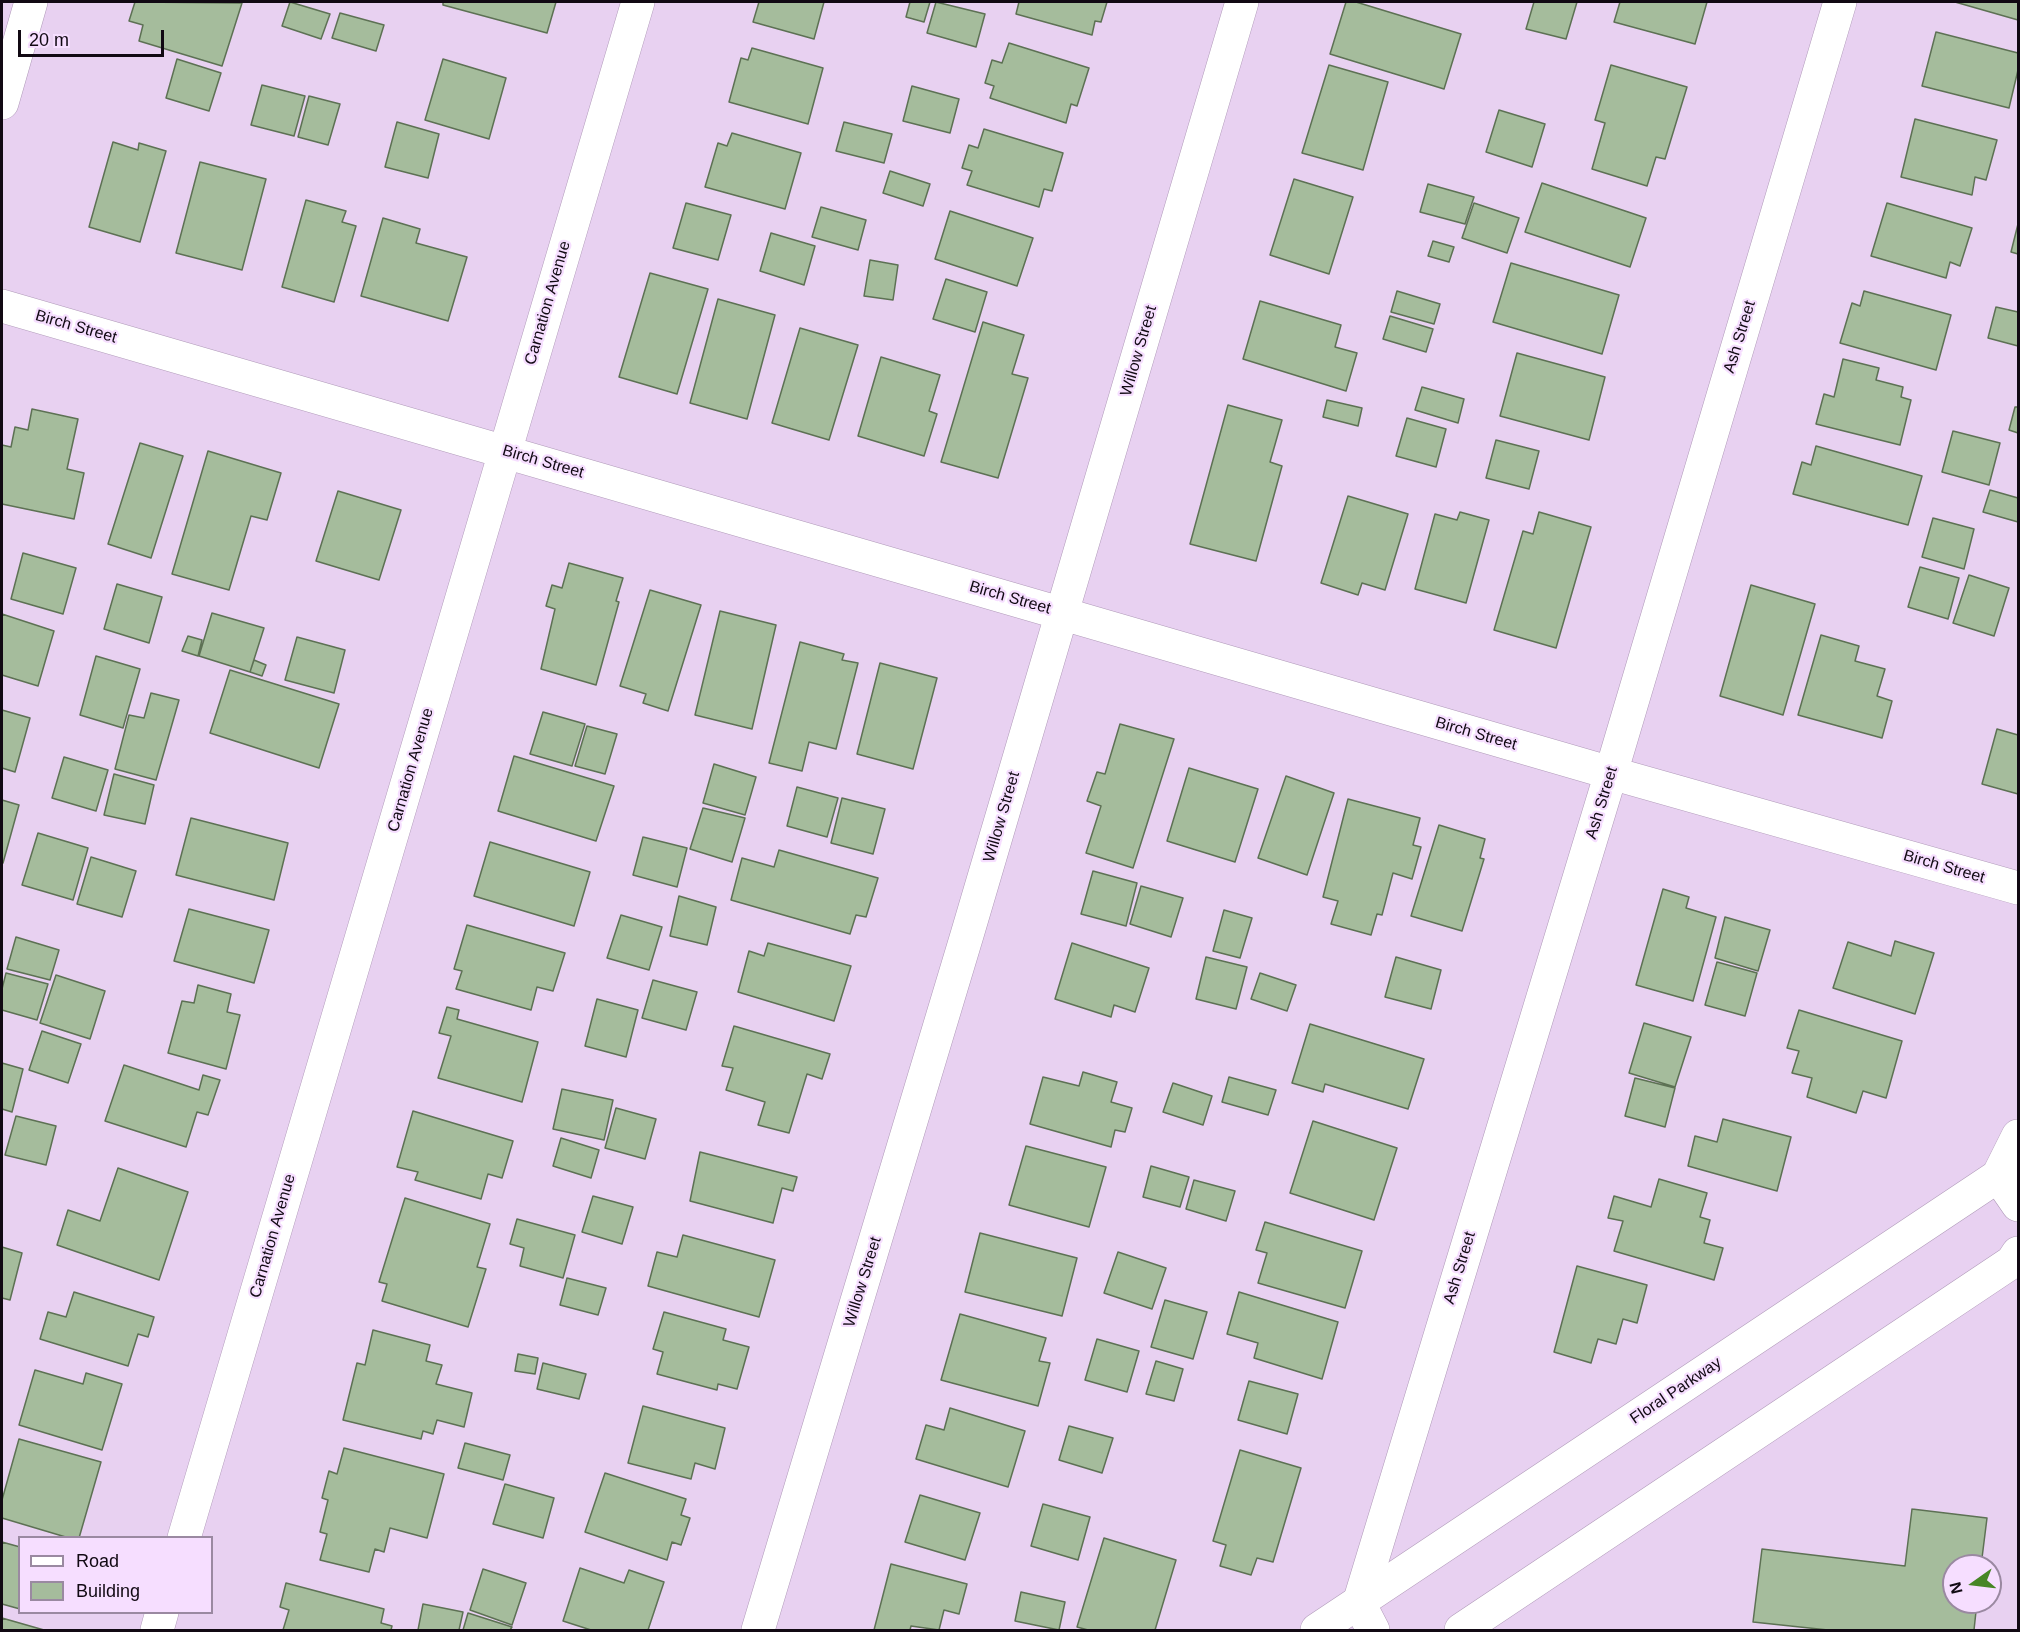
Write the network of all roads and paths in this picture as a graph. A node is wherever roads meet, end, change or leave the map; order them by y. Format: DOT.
graph roads {
  1 [pos="32,2"];
  2 [pos="638,2"];
  3 [pos="1242,2"];
  4 [pos="1840,2"];
  5 [pos="2,103"];
  6 [pos="2,306"];
  7 [pos="505,451"];
  8 [pos="1062,614"];
  9 [pos="1611,773"];
  10 [pos="2019,888"];
  11 [pos="2019,1136"];
  12 [pos="1998,1176"];
  13 [pos="2019,1204"];
  14 [pos="2019,1253"];
  15 [pos="185,1536"];
  16 [pos="161,1614"];
  17 [pos="1366,1617"];
  18 [pos="157,1630"];
  19 [pos="758,1630"];
  20 [pos="1317,1630"];
  21 [pos="1461,1630"];
  1 -- 5 [label="street"];
  2 -- 7 [label="street, Carnation Avenue"];
  3 -- 8 [label="street, Willow Street"];
  4 -- 9 [label="street, Ash Street"];
  6 -- 7 [label="street, Birch Street"];
  7 -- 8 [label="street, Birch Street"];
  7 -- 15 [label="street, Carnation Avenue"];
  8 -- 9 [label="street, Birch Street"];
  8 -- 19 [label="street, Willow Street"];
  9 -- 10 [label="street, Birch Street"];
  9 -- 17 [label="street, Ash Street"];
  11 -- 12 [label="street, Floral Parkway"];
  12 -- 13 [label="street"];
  12 -- 17 [label="street, Floral Parkway"];
  14 -- 21 [label="street"];
  16 -- 18 [label="street"];
  17 -- 20 [label="street, Floral Parkway"];
}
